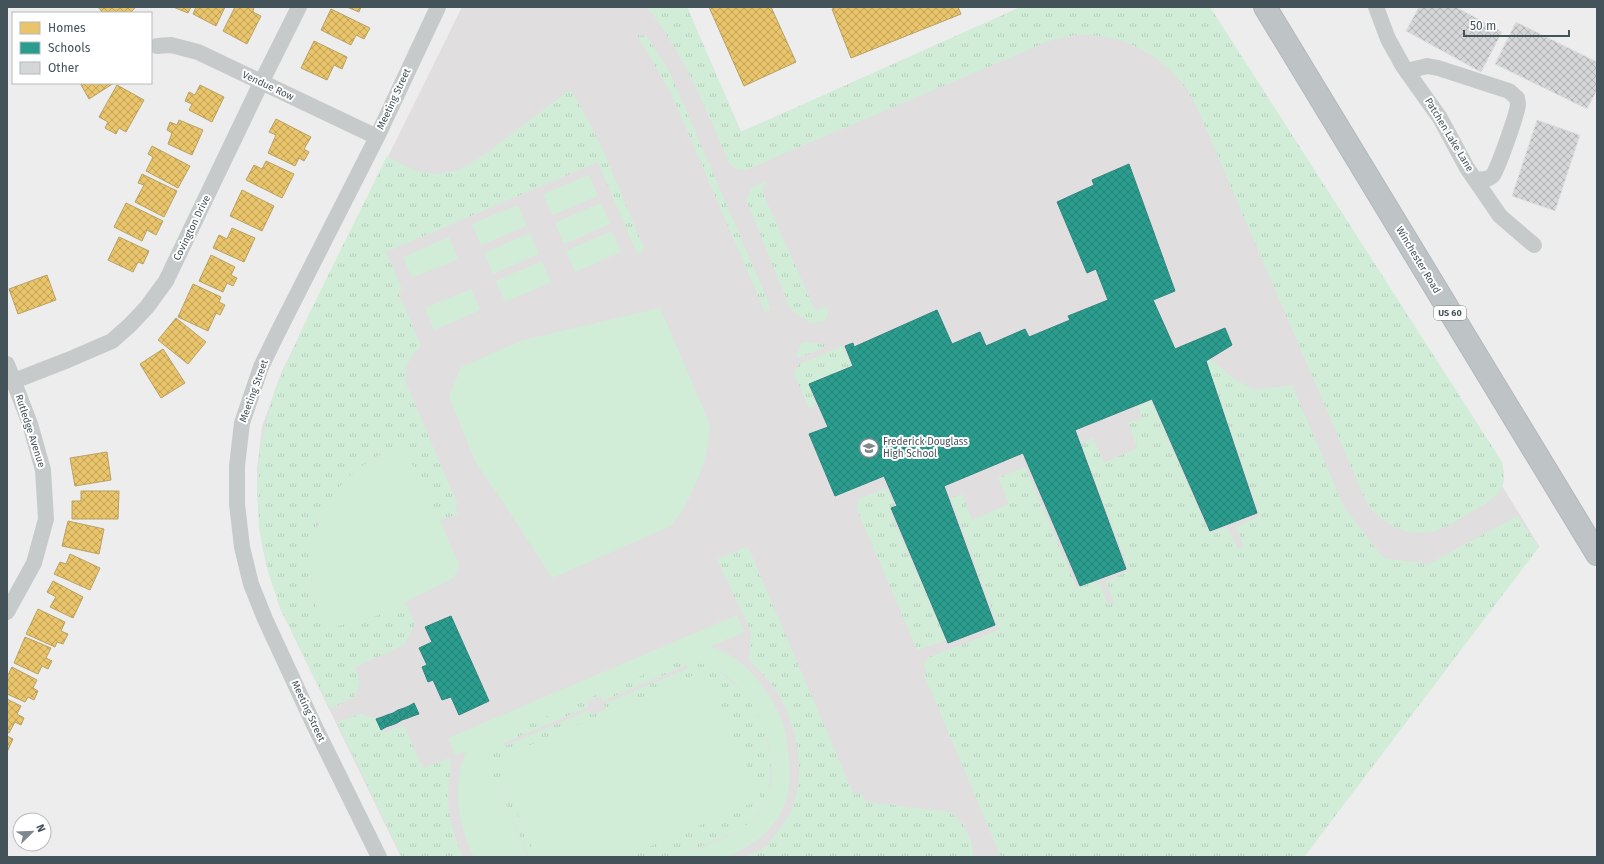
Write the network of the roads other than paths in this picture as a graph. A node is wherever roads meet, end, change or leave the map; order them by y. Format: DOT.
graph roads {
  1 [pos="299,7"];
  2 [pos="438,7"];
  3 [pos="1265,7"];
  4 [pos="1376,7"];
  5 [pos="157,46"];
  6 [pos="1407,71"];
  7 [pos="261,83"];
  8 [pos="377,137"];
  9 [pos="1476,180"];
  10 [pos="1534,246"];
  11 [pos="7,364"];
  12 [pos="14,381"];
  13 [pos="1597,554"];
  14 [pos="7,612"];
  15 [pos="378,857"];
  1 -- 7 [label="street, Covington Drive"];
  2 -- 8 [label="street, Meeting Street"];
  3 -- 13 [label="highway, Winchester Road / US 60"];
  4 -- 6 [label="street, Patchen Lake Lane"];
  5 -- 7 [label="street, Vendue Row"];
  6 -- 9 [label="street, Patchen Lake Lane"];
  6 -- 9 [label="street, Patchen Lake Lane"];
  7 -- 8 [label="street, Vendue Row"];
  7 -- 12 [label="street, Covington Drive"];
  8 -- 15 [label="street, Meeting Street"];
  9 -- 10 [label="street, Patchen Lake Lane"];
  11 -- 12 [label="street, Rutledge Avenue"];
  12 -- 14 [label="street, Rutledge Avenue"];
}
